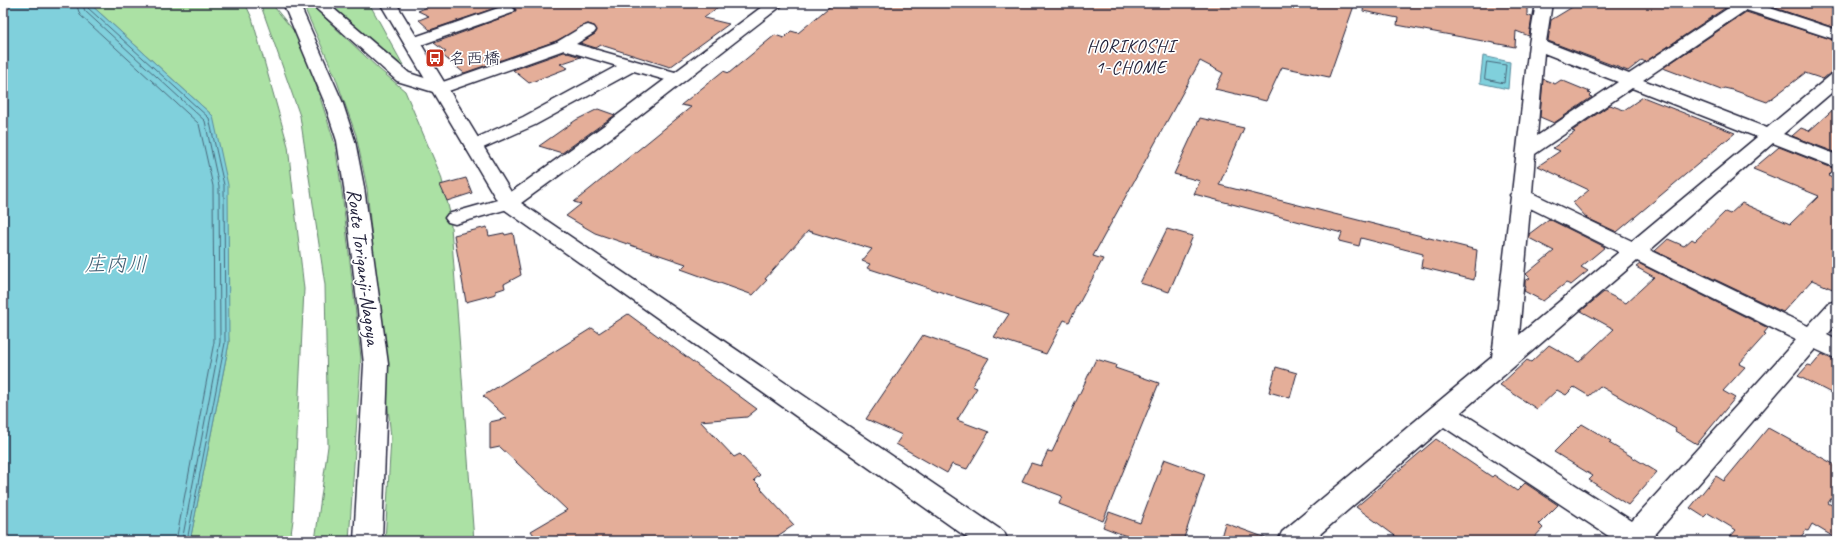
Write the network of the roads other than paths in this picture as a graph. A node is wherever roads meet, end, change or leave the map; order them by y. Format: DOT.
graph roads {
  1 [pos="318,3"];
  2 [pos="388,3"];
  3 [pos="493,3"];
  4 [pos="777,3"];
  5 [pos="1743,3"];
  6 [pos="1549,4"];
  7 [pos="290,5"];
  8 [pos="588,30"];
  9 [pos="1837,35"];
  10 [pos="412,43"];
  11 [pos="563,44"];
  12 [pos="1537,44"];
  13 [pos="630,66"];
  14 [pos="676,78"];
  15 [pos="1837,79"];
  16 [pos="1630,81"];
  17 [pos="440,89"];
  18 [pos="1770,136"];
  19 [pos="474,146"];
  20 [pos="1525,152"];
  21 [pos="1837,162"];
  22 [pos="1520,195"];
  23 [pos="508,203"];
  24 [pos="455,218"];
  25 [pos="1634,251"];
  26 [pos="1837,309"];
  27 [pos="1811,338"];
  28 [pos="1837,350"];
  29 [pos="1504,362"];
  30 [pos="1443,414"];
  31 [pos="1635,540"];
  32 [pos="368,541"];
  33 [pos="994,541"];
  34 [pos="1292,541"];
  1 -- 17 [label="street"];
  2 -- 10 [label="street"];
  3 -- 10 [label="street"];
  4 -- 14 [label="street"];
  5 -- 9 [label="street"];
  5 -- 16 [label="street"];
  6 -- 12 [label="street"];
  7 -- 32 [label="street, Route Toriganji-Nagoya"];
  8 -- 11 [label="street"];
  10 -- 17 [label="street"];
  11 -- 13 [label="street"];
  11 -- 17 [label="street"];
  12 -- 16 [label="street"];
  12 -- 20 [label="street"];
  13 -- 14 [label="street"];
  13 -- 19 [label="street"];
  14 -- 23 [label="street"];
  15 -- 18 [label="street"];
  16 -- 18 [label="street"];
  16 -- 20 [label="street"];
  17 -- 19 [label="street"];
  18 -- 21 [label="street"];
  18 -- 25 [label="street"];
  19 -- 23 [label="street"];
  20 -- 22 [label="street"];
  22 -- 25 [label="street"];
  22 -- 29 [label="street"];
  23 -- 24 [label="street"];
  23 -- 33 [label="street"];
  25 -- 27 [label="street"];
  25 -- 29 [label="street"];
  26 -- 27 [label="street"];
  27 -- 28 [label="street"];
  27 -- 31 [label="street"];
  29 -- 30 [label="street"];
  30 -- 31 [label="street"];
  30 -- 34 [label="street"];
}
